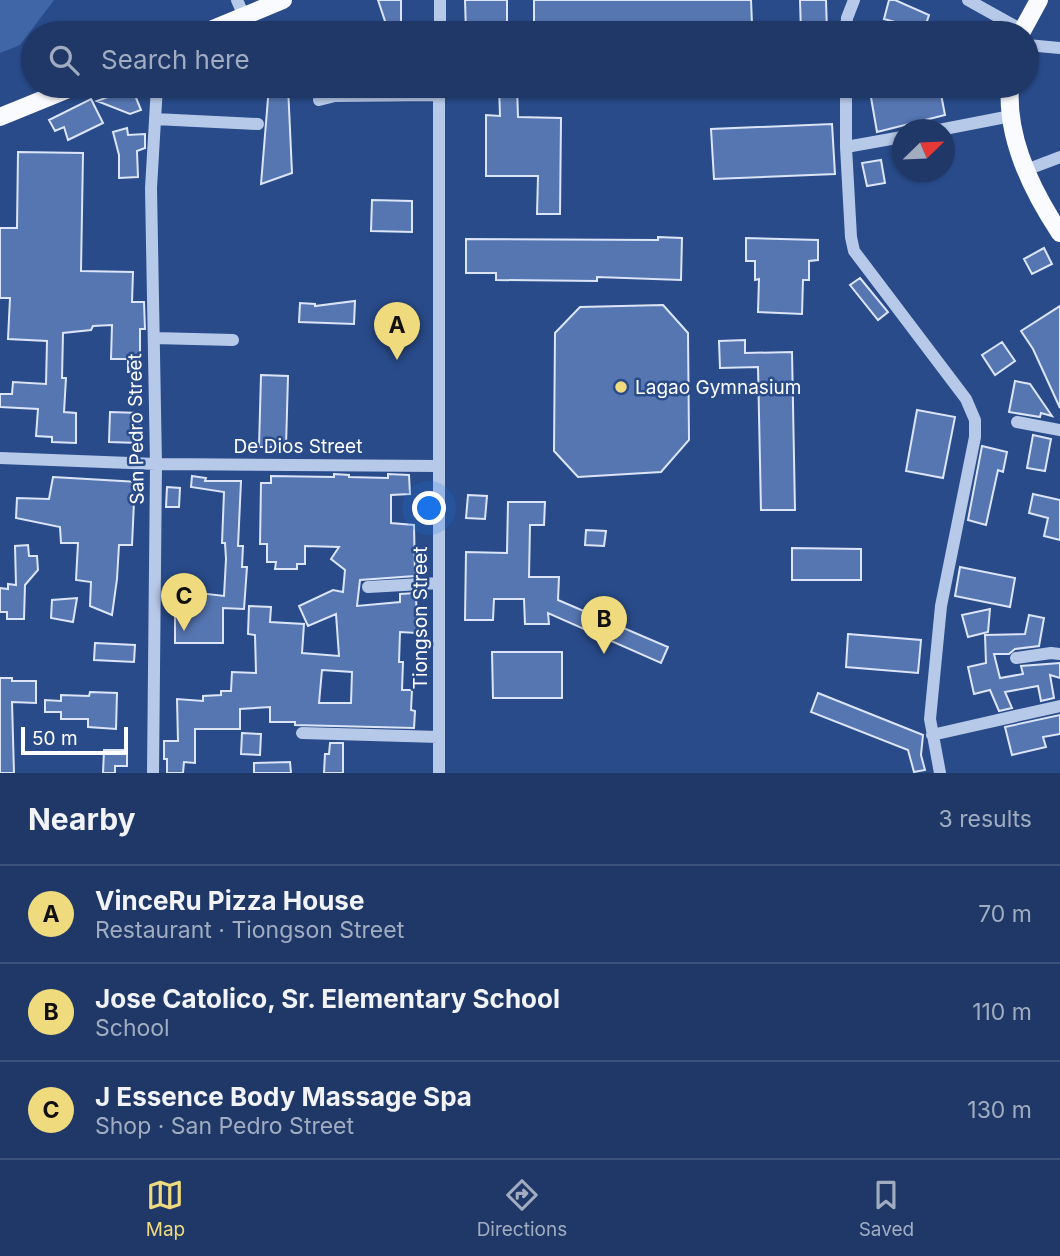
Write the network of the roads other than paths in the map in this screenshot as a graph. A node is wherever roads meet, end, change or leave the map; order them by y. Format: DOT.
graph roads {
  1 [pos="283,0"];
  2 [pos="440,0"];
  3 [pos="854,0"];
  4 [pos="968,0"];
  5 [pos="1039,0"];
  6 [pos="241,8"];
  7 [pos="221,21"];
  8 [pos="440,21"];
  9 [pos="848,21"];
  10 [pos="1000,21"];
  11 [pos="1030,21"];
  12 [pos="1039,41"];
  13 [pos="1060,48"];
  14 [pos="47,98"];
  15 [pos="156,98"];
  16 [pos="327,98"];
  17 [pos="439,98"];
  18 [pos="846,98"];
  19 [pos="1010,98"];
  20 [pos="319,100"];
  21 [pos="1011,116"];
  22 [pos="0,117"];
  23 [pos="155,120"];
  24 [pos="258,124"];
  25 [pos="955,127"];
  26 [pos="892,138"];
  27 [pos="846,147"];
  28 [pos="1060,157"];
  29 [pos="1026,170"];
  30 [pos="1060,233"];
  31 [pos="154,338"];
  32 [pos="233,340"];
  33 [pos="1017,422"];
  34 [pos="1060,430"];
  35 [pos="0,458"];
  36 [pos="156,464"];
  37 [pos="439,466"];
  38 [pos="439,583"];
  39 [pos="368,587"];
  40 [pos="1060,654"];
  41 [pos="1016,658"];
  42 [pos="1060,706"];
  43 [pos="302,733"];
  44 [pos="932,734"];
  45 [pos="439,737"];
  46 [pos="153,773"];
  47 [pos="439,773"];
  48 [pos="940,773"];
  1 -- 6 [label="main road"];
  2 -- 8 [label="street"];
  3 -- 9 [label="street"];
  4 -- 10 [label="street"];
  5 -- 11 [label="main road"];
  6 -- 7 [label="main road"];
  12 -- 13 [label="street"];
  14 -- 22 [label="main road"];
  15 -- 23 [label="street, San Pedro Street"];
  16 -- 20 [label="street"];
  17 -- 37 [label="street, Tiongson Street"];
  18 -- 27 [label="street"];
  19 -- 21 [label="main road"];
  21 -- 25 [label="street"];
  21 -- 29 [label="main road"];
  23 -- 24 [label="street"];
  23 -- 31 [label="street, San Pedro Street"];
  26 -- 27 [label="street"];
  27 -- 44 [label="street"];
  28 -- 29 [label="street"];
  29 -- 30 [label="main road"];
  31 -- 32 [label="street"];
  31 -- 36 [label="street, San Pedro Street"];
  33 -- 34 [label="street"];
  35 -- 36 [label="street, De Dios Street"];
  36 -- 37 [label="street, De Dios Street"];
  36 -- 46 [label="street, San Pedro Street"];
  37 -- 38 [label="street, Tiongson Street"];
  38 -- 39 [label="street"];
  38 -- 45 [label="street, Tiongson Street"];
  40 -- 41 [label="street"];
  42 -- 44 [label="street"];
  43 -- 45 [label="street"];
  44 -- 48 [label="street"];
  45 -- 47 [label="street, Tiongson Street"];
}
